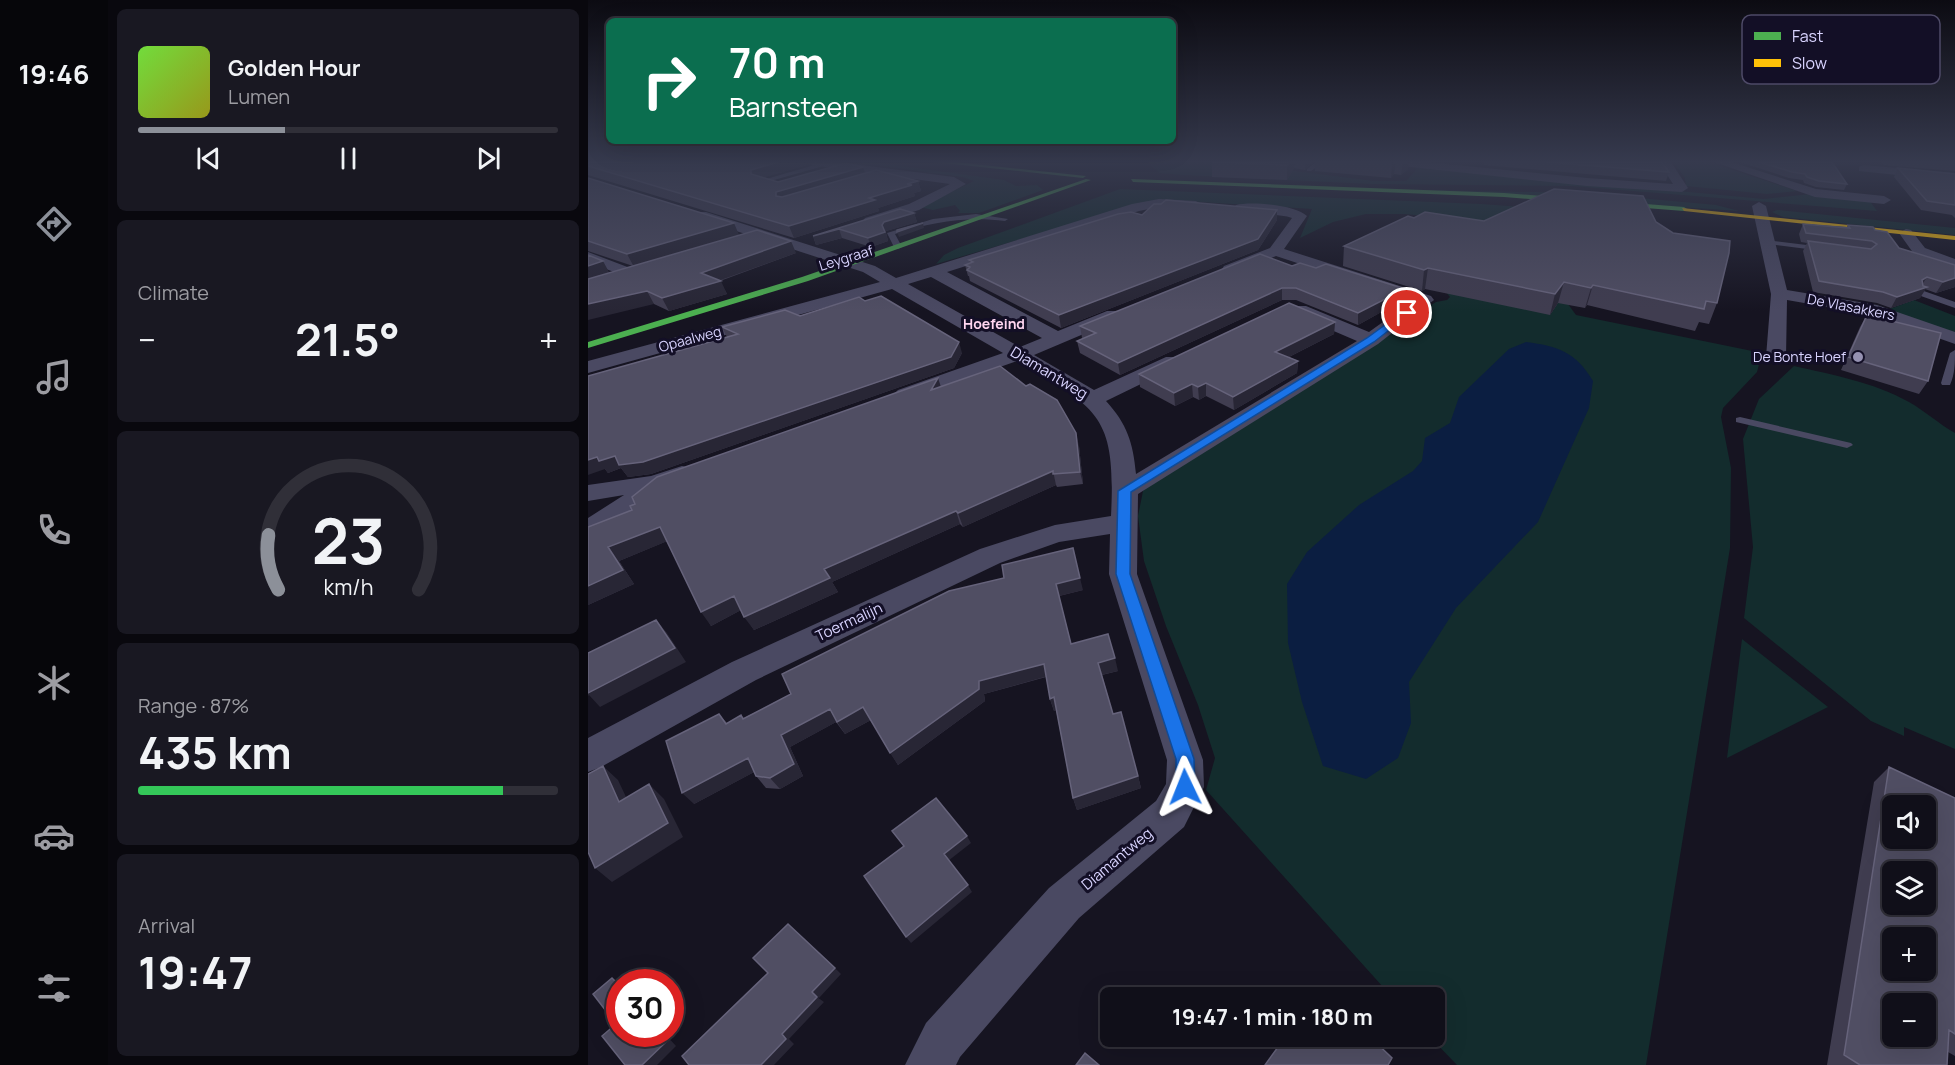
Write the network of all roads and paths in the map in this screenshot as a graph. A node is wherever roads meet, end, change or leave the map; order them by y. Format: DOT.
graph roads {
  1 [pos="1761,211"];
  2 [pos="692,212"];
  3 [pos="899,212"];
  4 [pos="1000,212"];
  5 [pos="1025,212"];
  6 [pos="1122,212"];
  7 [pos="1289,212"];
  8 [pos="1766,212"];
  9 [pos="1770,212"];
  10 [pos="988,216"];
  11 [pos="1005,219"];
  12 [pos="861,224"];
  13 [pos="1955,226"];
  14 [pos="1906,233"];
  15 [pos="762,235"];
  16 [pos="818,238"];
  17 [pos="1955,238"];
  18 [pos="739,242"];
  19 [pos="1768,242"];
  20 [pos="797,244"];
  21 [pos="1275,251"];
  22 [pos="1834,251"];
  23 [pos="588,257"];
  24 [pos="853,263"];
  25 [pos="1955,264"];
  26 [pos="934,272"];
  27 [pos="882,276"];
  28 [pos="1210,277"];
  29 [pos="610,281"];
  30 [pos="1921,293"];
  31 [pos="1779,294"];
  32 [pos="1955,306"];
  33 [pos="1133,308"];
  34 [pos="1279,311"];
  35 [pos="661,324"];
  36 [pos="1057,338"];
  37 [pos="1955,338"];
  38 [pos="1371,340"];
  39 [pos="588,345"];
  40 [pos="1955,353"];
  41 [pos="1019,354"];
  42 [pos="1186,355"];
  43 [pos="1776,357"];
  44 [pos="588,367"];
  45 [pos="1946,383"];
  46 [pos="1093,399"];
  47 [pos="888,400"];
  48 [pos="1740,420"];
  49 [pos="1848,445"];
  50 [pos="700,467"];
  51 [pos="656,483"];
  52 [pos="1125,491"];
  53 [pos="588,493"];
  54 [pos="1123,524"];
  55 [pos="588,530"];
  56 [pos="588,756"];
  57 [pos="930,1065"];
  1 -- 19 [label="street"];
  2 -- 15 [label="street, Diamantweg"];
  3 -- 12 [label="street"];
  4 -- 10 [label="main road, Leygraaf"];
  5 -- 11 [label="main road, Leygraaf"];
  6 -- 26 [label="street, Opaalweg"];
  7 -- 21 [label="street, Opaalweg"];
  8 -- 14 [label="main road"];
  9 -- 13 [label="main road"];
  10 -- 11 [label="lane"];
  10 -- 24 [label="main road, Leygraaf"];
  11 -- 27 [label="main road, Leygraaf"];
  14 -- 17 [label="main road"];
  14 -- 25 [label="street"];
  15 -- 18 [label="street"];
  15 -- 20 [label="street, Diamantweg"];
  16 -- 20 [label="street"];
  19 -- 22 [label="lane"];
  19 -- 31 [label="street"];
  20 -- 24 [label="street, Diamantweg"];
  21 -- 28 [label="street"];
  21 -- 38 [label="street"];
  23 -- 29 [label="street"];
  24 -- 27 [label="street, Diamantweg"];
  24 -- 35 [label="main road, Leygraaf"];
  26 -- 27 [label="street, Opaalweg"];
  26 -- 36 [label="street"];
  27 -- 35 [label="main road, Leygraaf"];
  27 -- 41 [label="street, Diamantweg"];
  27 -- 44 [label="street, Opaalweg"];
  30 -- 32 [label="lane"];
  31 -- 37 [label="street, De Vlasakkers"];
  31 -- 43 [label="street"];
  33 -- 36 [label="street"];
  34 -- 38 [label="street"];
  35 -- 39 [label="main road, Leygraaf"];
  36 -- 41 [label="street"];
  38 -- 52 [label="street"];
  40 -- 45 [label="lane"];
  41 -- 46 [label="street, Diamantweg"];
  41 -- 47 [label="street"];
  42 -- 46 [label="street"];
  46 -- 52 [label="street, Diamantweg"];
  48 -- 49 [label="lane"];
  50 -- 51 [label="street"];
  51 -- 53 [label="street"];
  51 -- 55 [label="street"];
  52 -- 54 [label="street, Diamantweg"];
  54 -- 56 [label="street, Toermalijn"];
  54 -- 57 [label="street, Diamantweg"];
}
